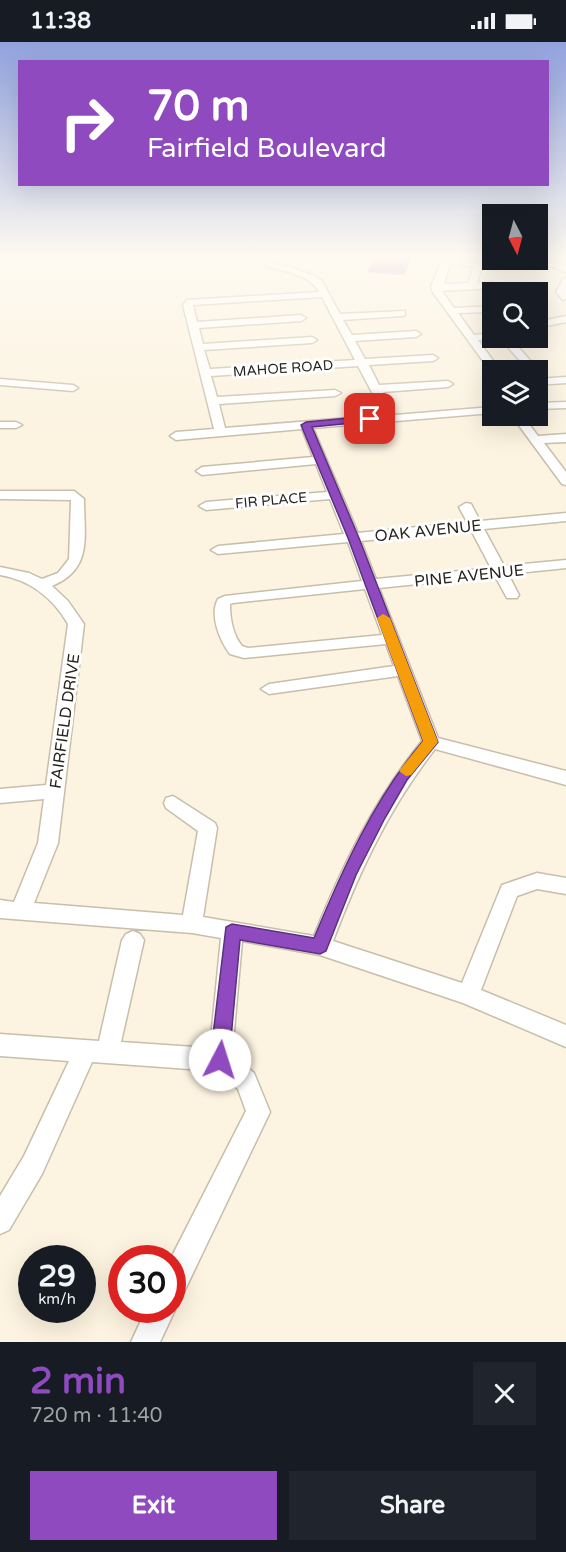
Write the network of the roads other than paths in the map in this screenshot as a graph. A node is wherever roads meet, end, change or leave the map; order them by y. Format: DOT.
graph roads {
  1 [pos="339,317"];
  2 [pos="191,318"];
  3 [pos="301,318"];
  4 [pos="456,318"];
  5 [pos="566,319"];
  6 [pos="548,323"];
  7 [pos="193,325"];
  8 [pos="416,334"];
  9 [pos="482,337"];
  10 [pos="350,338"];
  11 [pos="470,338"];
  12 [pos="312,340"];
  13 [pos="198,347"];
  14 [pos="514,348"];
  15 [pos="433,358"];
  16 [pos="487,360"];
  17 [pos="524,360"];
  18 [pos="362,363"];
  19 [pos="204,373"];
  20 [pos="548,380"];
  21 [pos="566,380"];
  22 [pos="0,382"];
  23 [pos="448,384"];
  24 [pos="73,388"];
  25 [pos="376,389"];
  26 [pos="335,393"];
  27 [pos="213,401"];
  28 [pos="566,405"];
  29 [pos="548,406"];
  30 [pos="482,411"];
  31 [pos="391,417"];
  32 [pos="0,425"];
  33 [pos="16,425"];
  34 [pos="306,425"];
  35 [pos="525,426"];
  36 [pos="220,432"];
  37 [pos="177,436"];
  38 [pos="566,438"];
  39 [pos="536,440"];
  40 [pos="321,460"];
  41 [pos="202,471"];
  42 [pos="565,478"];
  43 [pos="0,495"];
  44 [pos="336,495"];
  45 [pos="206,506"];
  46 [pos="466,507"];
  47 [pos="566,517"];
  48 [pos="476,525"];
  49 [pos="353,538"];
  50 [pos="218,550"];
  51 [pos="566,564"];
  52 [pos="0,571"];
  53 [pos="499,572"];
  54 [pos="371,584"];
  55 [pos="41,585"];
  56 [pos="512,595"];
  57 [pos="391,639"];
  58 [pos="404,670"];
  59 [pos="269,689"];
  60 [pos="431,742"];
  61 [pos="566,778"];
  62 [pos="54,791"];
  63 [pos="0,796"];
  64 [pos="173,803"];
  65 [pos="566,886"];
  66 [pos="11,909"];
  67 [pos="192,924"];
  68 [pos="232,932"];
  69 [pos="133,939"];
  70 [pos="320,946"];
  71 [pos="468,995"];
  72 [pos="566,1036"];
  73 [pos="0,1045"];
  74 [pos="96,1053"];
  75 [pos="220,1060"];
  76 [pos="0,1221"];
  77 [pos="186,1258"];
  78 [pos="154,1323"];
  79 [pos="145,1342"];
  1 -- 10 [label="street"];
  2 -- 7 [label="street"];
  3 -- 7 [label="street"];
  4 -- 11 [label="street"];
  5 -- 6 [label="street"];
  7 -- 13 [label="street"];
  8 -- 10 [label="street"];
  9 -- 11 [label="street"];
  10 -- 18 [label="street"];
  11 -- 16 [label="street"];
  12 -- 13 [label="street"];
  13 -- 19 [label="street"];
  14 -- 17 [label="street"];
  15 -- 18 [label="street, MAHOE ROAD"];
  18 -- 19 [label="street, MAHOE ROAD"];
  18 -- 25 [label="street"];
  19 -- 27 [label="street"];
  20 -- 21 [label="street"];
  22 -- 24 [label="street"];
  23 -- 25 [label="street"];
  25 -- 31 [label="street"];
  26 -- 27 [label="street"];
  27 -- 36 [label="street"];
  28 -- 29 [label="street"];
  30 -- 31 [label="street"];
  31 -- 34 [label="street"];
  32 -- 33 [label="street"];
  34 -- 36 [label="street"];
  34 -- 40 [label="street"];
  35 -- 39 [label="street"];
  36 -- 37 [label="street"];
  38 -- 39 [label="street"];
  39 -- 42 [label="street"];
  40 -- 41 [label="street"];
  40 -- 44 [label="street"];
  43 -- 55 [label="street"];
  44 -- 45 [label="street, FIR PLACE"];
  44 -- 49 [label="street"];
  46 -- 48 [label="street"];
  47 -- 48 [label="street, OAK AVENUE"];
  48 -- 49 [label="street, OAK AVENUE"];
  48 -- 53 [label="street"];
  49 -- 50 [label="street, OAK AVENUE"];
  49 -- 54 [label="street"];
  51 -- 53 [label="street, PINE AVENUE"];
  52 -- 55 [label="street, FAIRFIELD DRIVE"];
  53 -- 54 [label="street, PINE AVENUE"];
  53 -- 56 [label="street"];
  54 -- 57 [label="street"];
  54 -- 57 [label="street, PINE AVENUE"];
  55 -- 62 [label="street, FAIRFIELD DRIVE"];
  57 -- 58 [label="street"];
  58 -- 59 [label="street"];
  58 -- 60 [label="street"];
  60 -- 61 [label="street"];
  60 -- 70 [label="street"];
  62 -- 63 [label="street"];
  62 -- 66 [label="street, FAIRFIELD DRIVE"];
  64 -- 67 [label="street"];
  65 -- 71 [label="street"];
  66 -- 67 [label="street"];
  67 -- 68 [label="street"];
  68 -- 70 [label="street"];
  68 -- 75 [label="street"];
  69 -- 74 [label="street"];
  70 -- 71 [label="street"];
  71 -- 72 [label="street"];
  73 -- 74 [label="street"];
  74 -- 75 [label="street"];
  74 -- 76 [label="street"];
  75 -- 77 [label="street"];
  78 -- 79 [label="street"];
}
